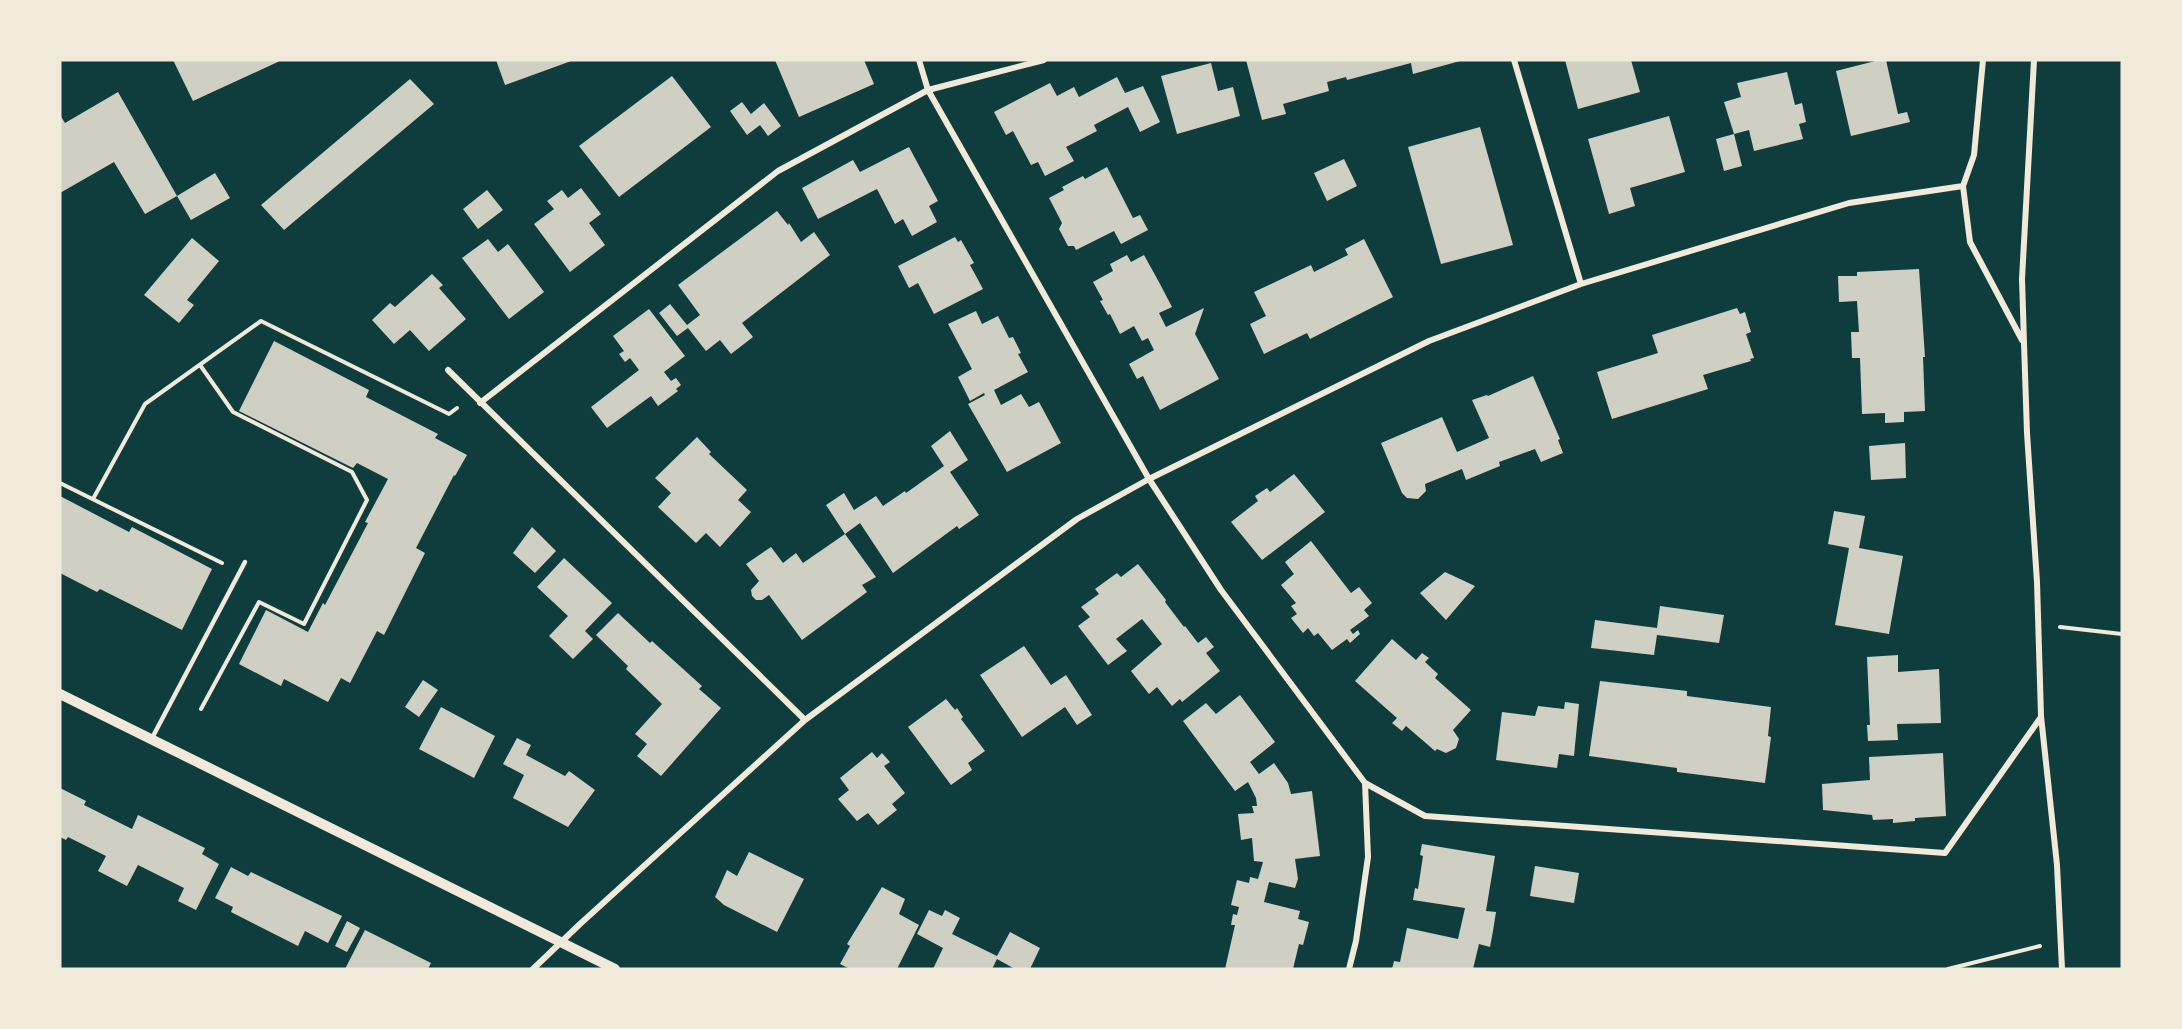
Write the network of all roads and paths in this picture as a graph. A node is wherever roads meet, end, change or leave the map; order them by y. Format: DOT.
graph roads {
  1 [pos="919,60"];
  2 [pos="1044,60"];
  3 [pos="1514,60"];
  4 [pos="1983,60"];
  5 [pos="2034,60"];
  6 [pos="928,90"];
  7 [pos="1963,186"];
  8 [pos="1581,284"];
  9 [pos="2024,343"];
  10 [pos="200,365"];
  11 [pos="448,370"];
  12 [pos="480,403"];
  13 [pos="461,404"];
  14 [pos="1149,479"];
  15 [pos="60,483"];
  16 [pos="93,499"];
  17 [pos="245,562"];
  18 [pos="217,574"];
  19 [pos="2038,624"];
  20 [pos="2122,634"];
  21 [pos="60,694"];
  22 [pos="201,709"];
  23 [pos="2041,717"];
  24 [pos="805,720"];
  25 [pos="151,740"];
  26 [pos="1365,783"];
  27 [pos="561,942"];
  28 [pos="2061,942"];
  29 [pos="533,969"];
  30 [pos="615,969"];
  31 [pos="1349,969"];
  32 [pos="1948,969"];
  33 [pos="2062,969"];
  1 -- 6 [label="street"];
  2 -- 6 [label="street"];
  3 -- 8 [label="street"];
  4 -- 7 [label="street"];
  5 -- 9 [label="street"];
  6 -- 12 [label="street"];
  6 -- 14 [label="street"];
  7 -- 8 [label="street"];
  7 -- 9 [label="street"];
  8 -- 14 [label="street"];
  9 -- 19 [label="street"];
  10 -- 13 [label="path"];
  10 -- 16 [label="path"];
  10 -- 22 [label="path"];
  11 -- 12 [label="street"];
  12 -- 24 [label="street"];
  14 -- 24 [label="street"];
  14 -- 26 [label="street"];
  15 -- 16 [label="path"];
  16 -- 18 [label="path"];
  17 -- 25 [label="lane"];
  19 -- 20 [label="path"];
  19 -- 23 [label="street"];
  21 -- 25 [label="street"];
  23 -- 26 [label="street"];
  23 -- 28 [label="street"];
  24 -- 27 [label="street"];
  25 -- 27 [label="street"];
  26 -- 31 [label="street"];
  27 -- 29 [label="street"];
  27 -- 30 [label="street"];
  28 -- 32 [label="path"];
  28 -- 33 [label="street"];
}
